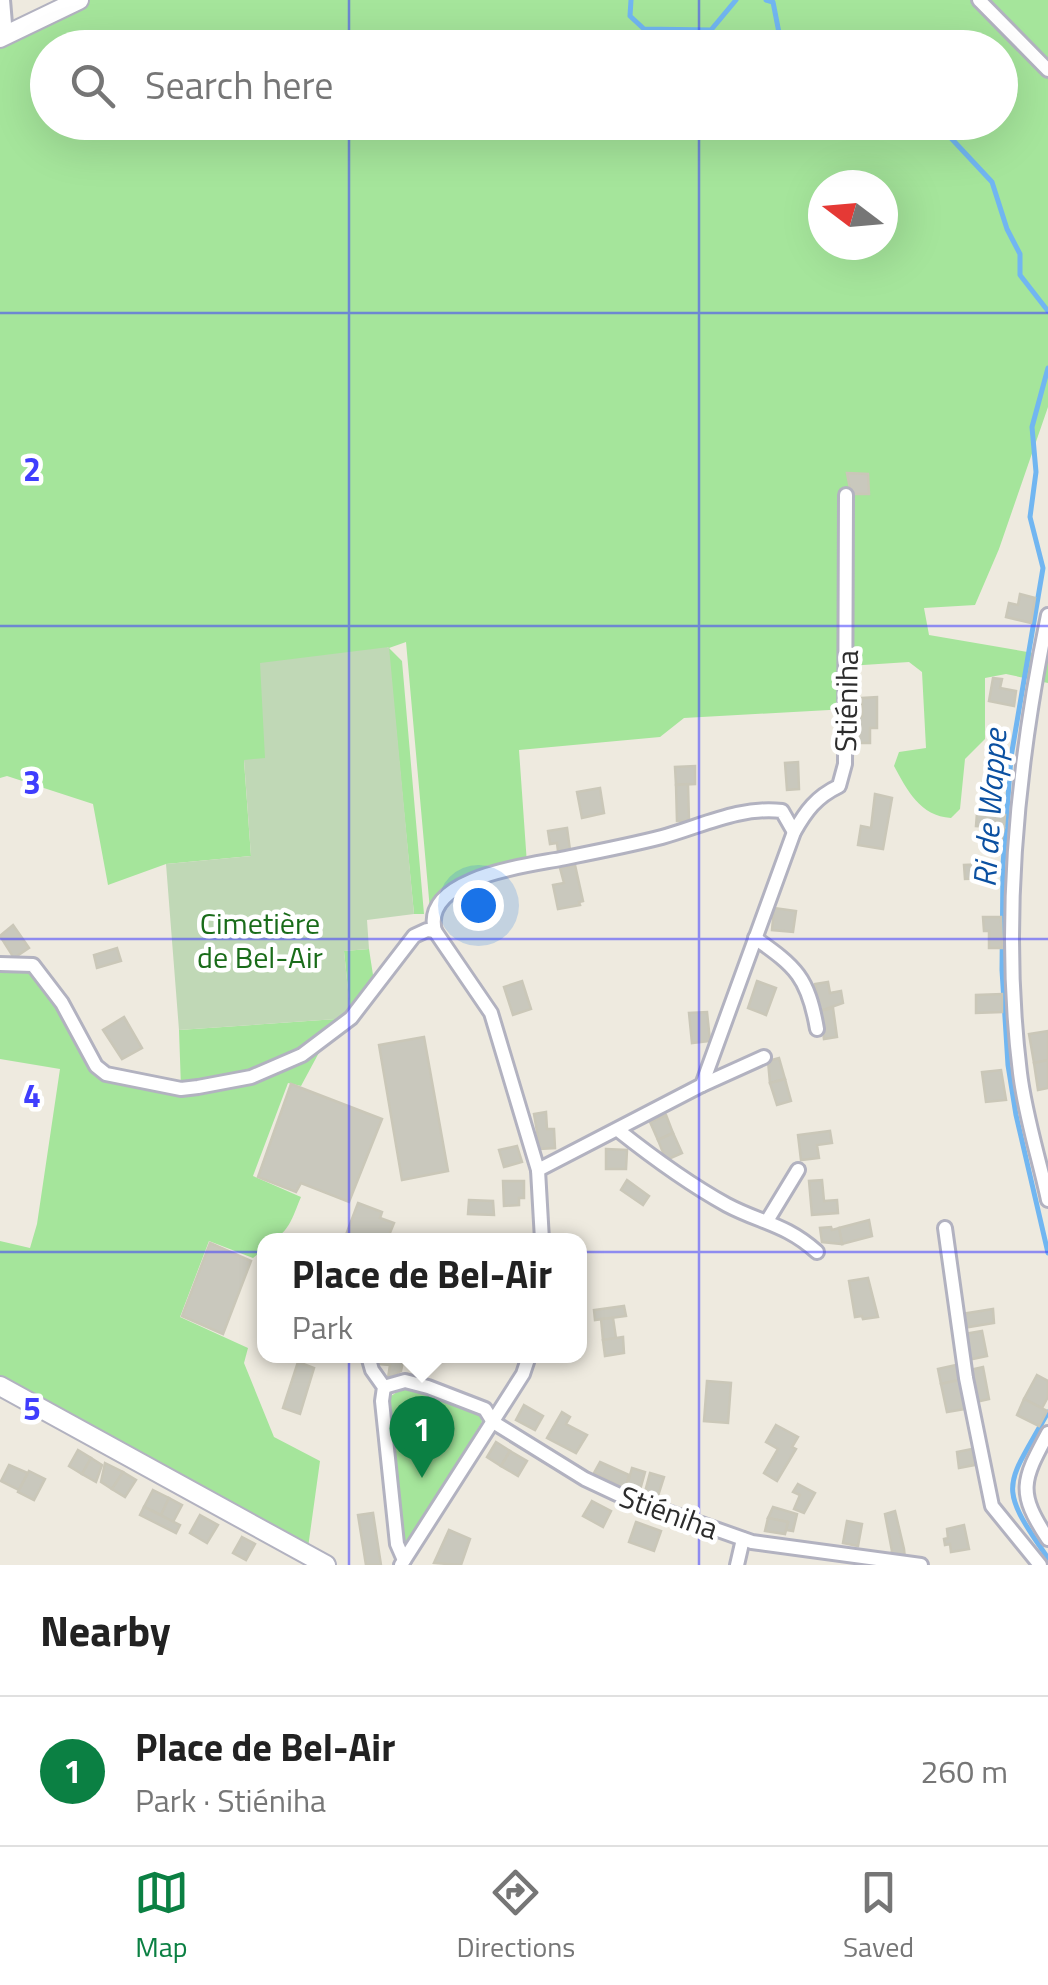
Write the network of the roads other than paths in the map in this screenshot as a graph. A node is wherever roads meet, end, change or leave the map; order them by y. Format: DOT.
graph roads {
  1 [pos="3,0"];
  2 [pos="80,0"];
  3 [pos="979,0"];
  4 [pos="1009,30"];
  5 [pos="3,37"];
  6 [pos="1018,40"];
  7 [pos="1048,70"];
  8 [pos="846,495"];
  9 [pos="1048,615"];
  10 [pos="794,832"];
  11 [pos="435,931"];
  12 [pos="755,938"];
  13 [pos="0,964"];
  14 [pos="817,1029"];
  15 [pos="764,1058"];
  16 [pos="702,1085"];
  17 [pos="618,1130"];
  18 [pos="538,1170"];
  19 [pos="798,1170"];
  20 [pos="1048,1200"];
  21 [pos="767,1221"];
  22 [pos="945,1228"];
  23 [pos="542,1233"];
  24 [pos="816,1252"];
  25 [pos="370,1363"];
  26 [pos="527,1363"];
  27 [pos="0,1386"];
  28 [pos="384,1388"];
  29 [pos="494,1422"];
  30 [pos="1048,1433"];
  31 [pos="744,1539"];
  32 [pos="1048,1539"];
  33 [pos="403,1563"];
  34 [pos="326,1565"];
  35 [pos="737,1565"];
  36 [pos="921,1565"];
  37 [pos="1040,1565"];
  1 -- 5 [label="street"];
  2 -- 5 [label="street"];
  3 -- 4 [label="street"];
  6 -- 7 [label="street"];
  8 -- 10 [label="street, Stiéniha"];
  9 -- 20 [label="street"];
  10 -- 11 [label="street"];
  10 -- 12 [label="street, Stiéniha"];
  11 -- 13 [label="street"];
  11 -- 18 [label="street"];
  12 -- 14 [label="street"];
  12 -- 16 [label="street, Stiéniha"];
  15 -- 16 [label="street"];
  16 -- 17 [label="street"];
  17 -- 18 [label="street"];
  17 -- 21 [label="street"];
  18 -- 23 [label="street"];
  19 -- 21 [label="street"];
  21 -- 24 [label="street"];
  22 -- 37 [label="street"];
  25 -- 28 [label="street"];
  26 -- 29 [label="street"];
  27 -- 34 [label="street"];
  28 -- 29 [label="street, Stiéniha"];
  28 -- 33 [label="street"];
  29 -- 31 [label="street, Stiéniha"];
  29 -- 33 [label="street"];
  30 -- 32 [label="street"];
  31 -- 35 [label="street"];
  31 -- 36 [label="street, Stiéniha"];
}
